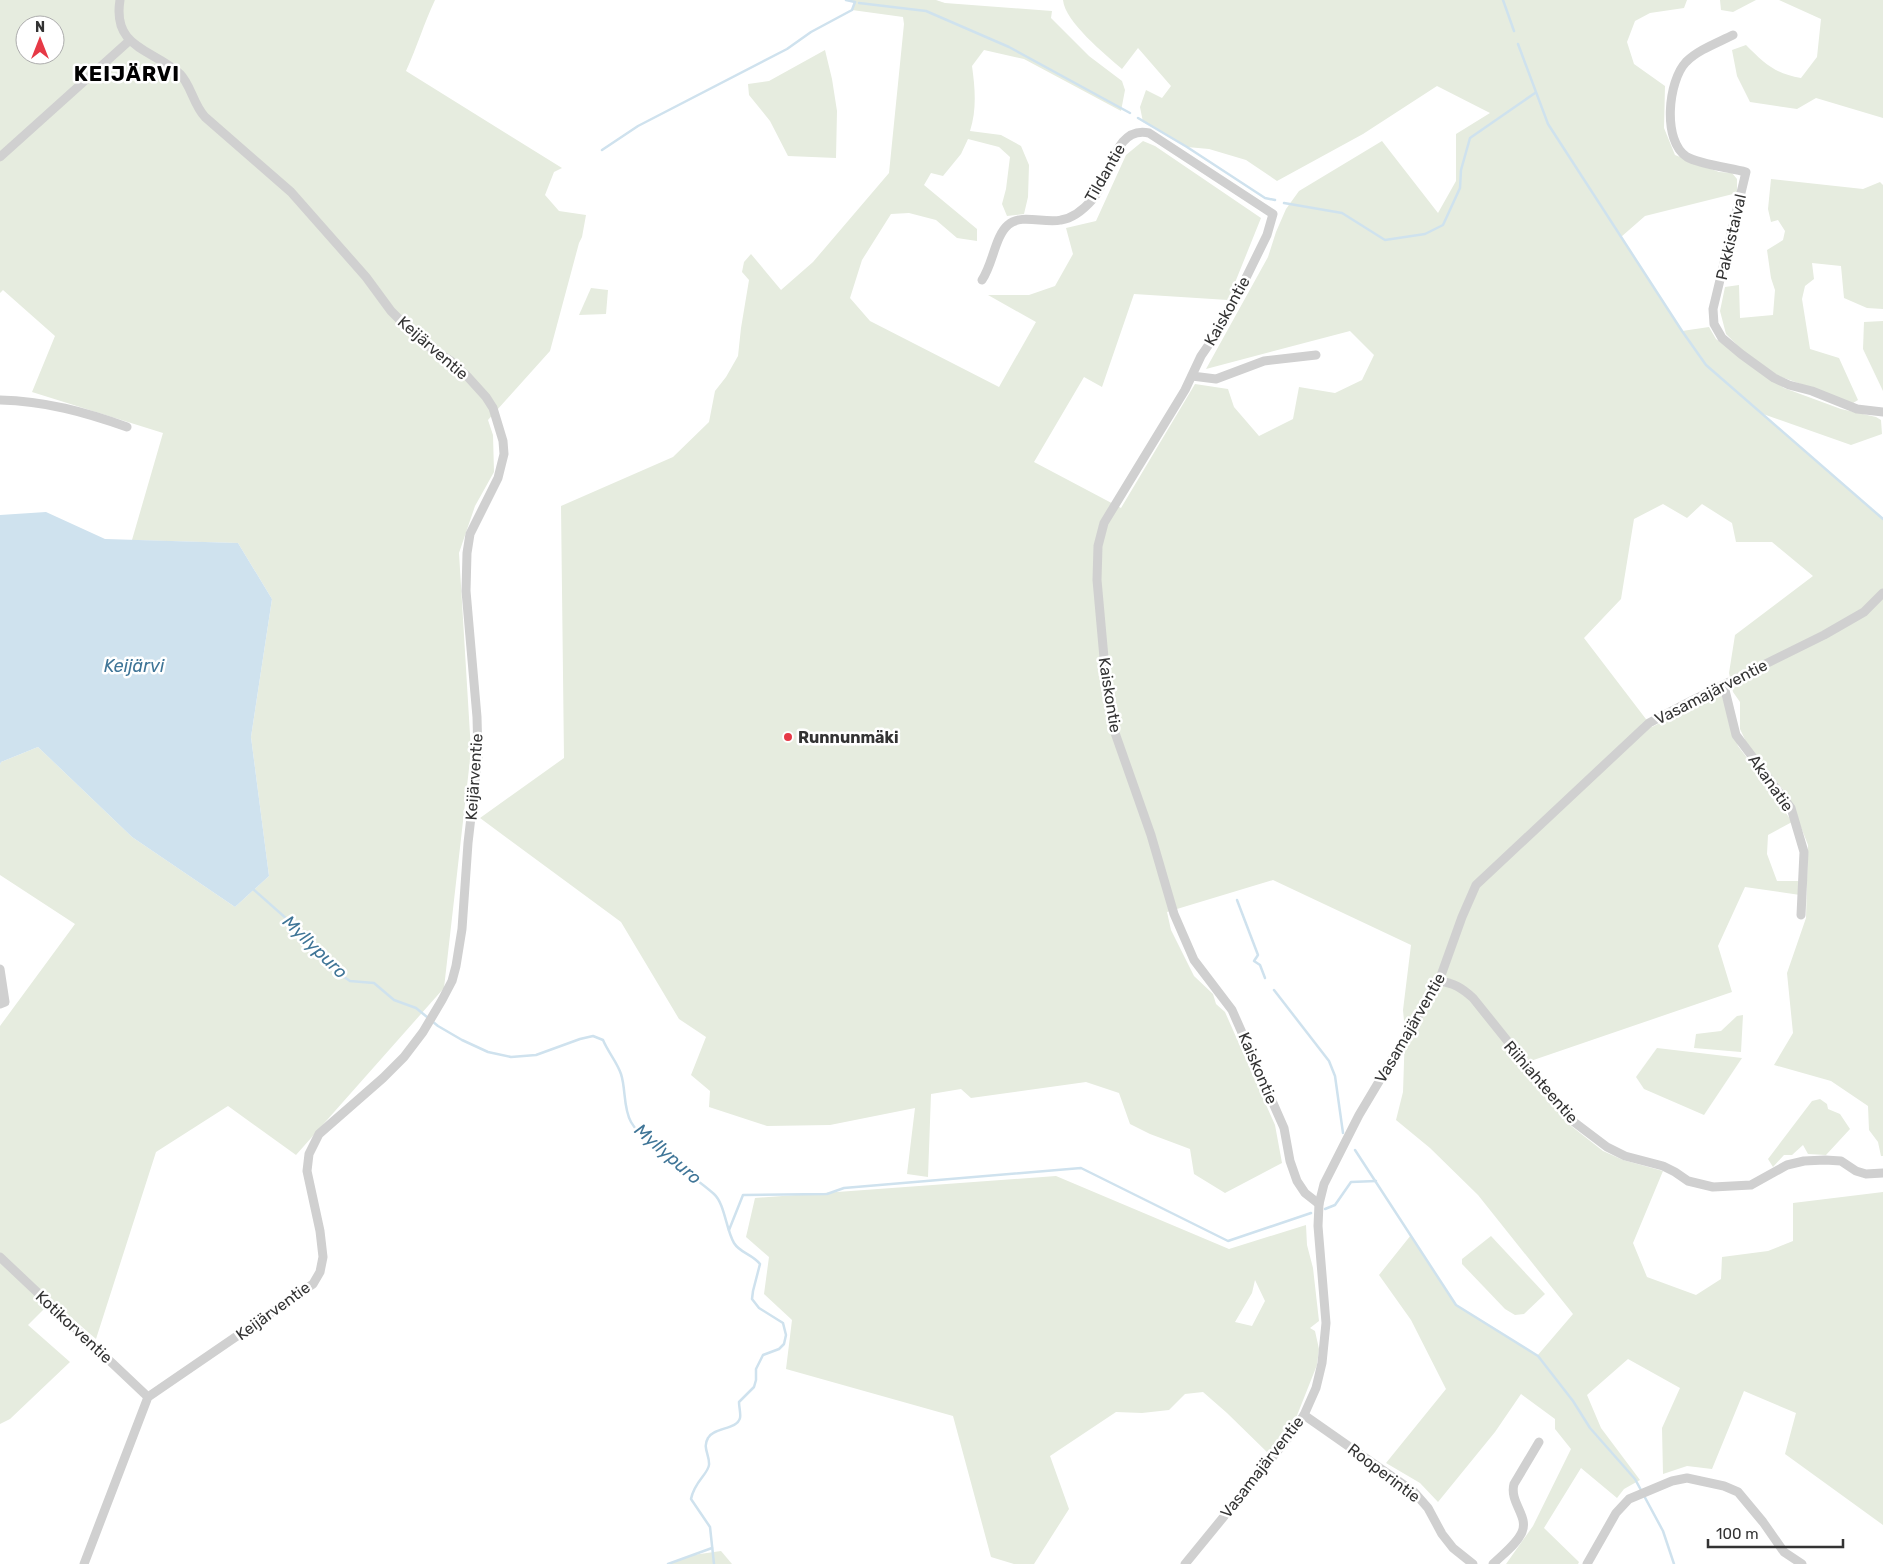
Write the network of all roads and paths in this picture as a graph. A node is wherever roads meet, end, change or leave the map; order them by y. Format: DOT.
graph roads {
  1 [pos="120,0"];
  2 [pos="1733,35"];
  3 [pos="129,41"];
  4 [pos="0,157"];
  5 [pos="1273,214"];
  6 [pos="982,280"];
  7 [pos="1316,355"];
  8 [pos="1192,376"];
  9 [pos="0,400"];
  10 [pos="1883,412"];
  11 [pos="127,427"];
  12 [pos="1883,593"];
  13 [pos="1724,686"];
  14 [pos="1801,915"];
  15 [pos="0,969"];
  16 [pos="1440,981"];
  17 [pos="0,1004"];
  18 [pos="1883,1173"];
  19 [pos="1319,1204"];
  20 [pos="0,1257"];
  21 [pos="148,1397"];
  22 [pos="1304,1415"];
  23 [pos="1540,1442"];
  24 [pos="84,1564"];
  25 [pos="1185,1564"];
  26 [pos="1473,1564"];
  27 [pos="1493,1564"];
  28 [pos="1587,1564"];
  29 [pos="1802,1564"];
  1 -- 3 [label="street"];
  2 -- 10 [label="street, Pakkistaival"];
  3 -- 4 [label="street"];
  3 -- 21 [label="street, Keijärventie"];
  5 -- 6 [label="street, Tildantie"];
  5 -- 8 [label="street, Kaiskontie"];
  7 -- 8 [label="street"];
  8 -- 19 [label="street, Kaiskontie"];
  9 -- 11 [label="street"];
  12 -- 13 [label="street, Vasamajärventie"];
  13 -- 14 [label="street, Akanatie"];
  13 -- 16 [label="street, Vasamajärventie"];
  15 -- 17 [label="street"];
  16 -- 18 [label="street, Riihiahteentie"];
  16 -- 19 [label="street, Vasamajärventie"];
  19 -- 22 [label="street, Vasamajärventie"];
  20 -- 21 [label="street, Kotikorventie"];
  21 -- 24 [label="street"];
  22 -- 25 [label="street, Vasamajärventie"];
  22 -- 26 [label="street, Rooperintie"];
  23 -- 27 [label="street"];
  28 -- 29 [label="street"];
}
